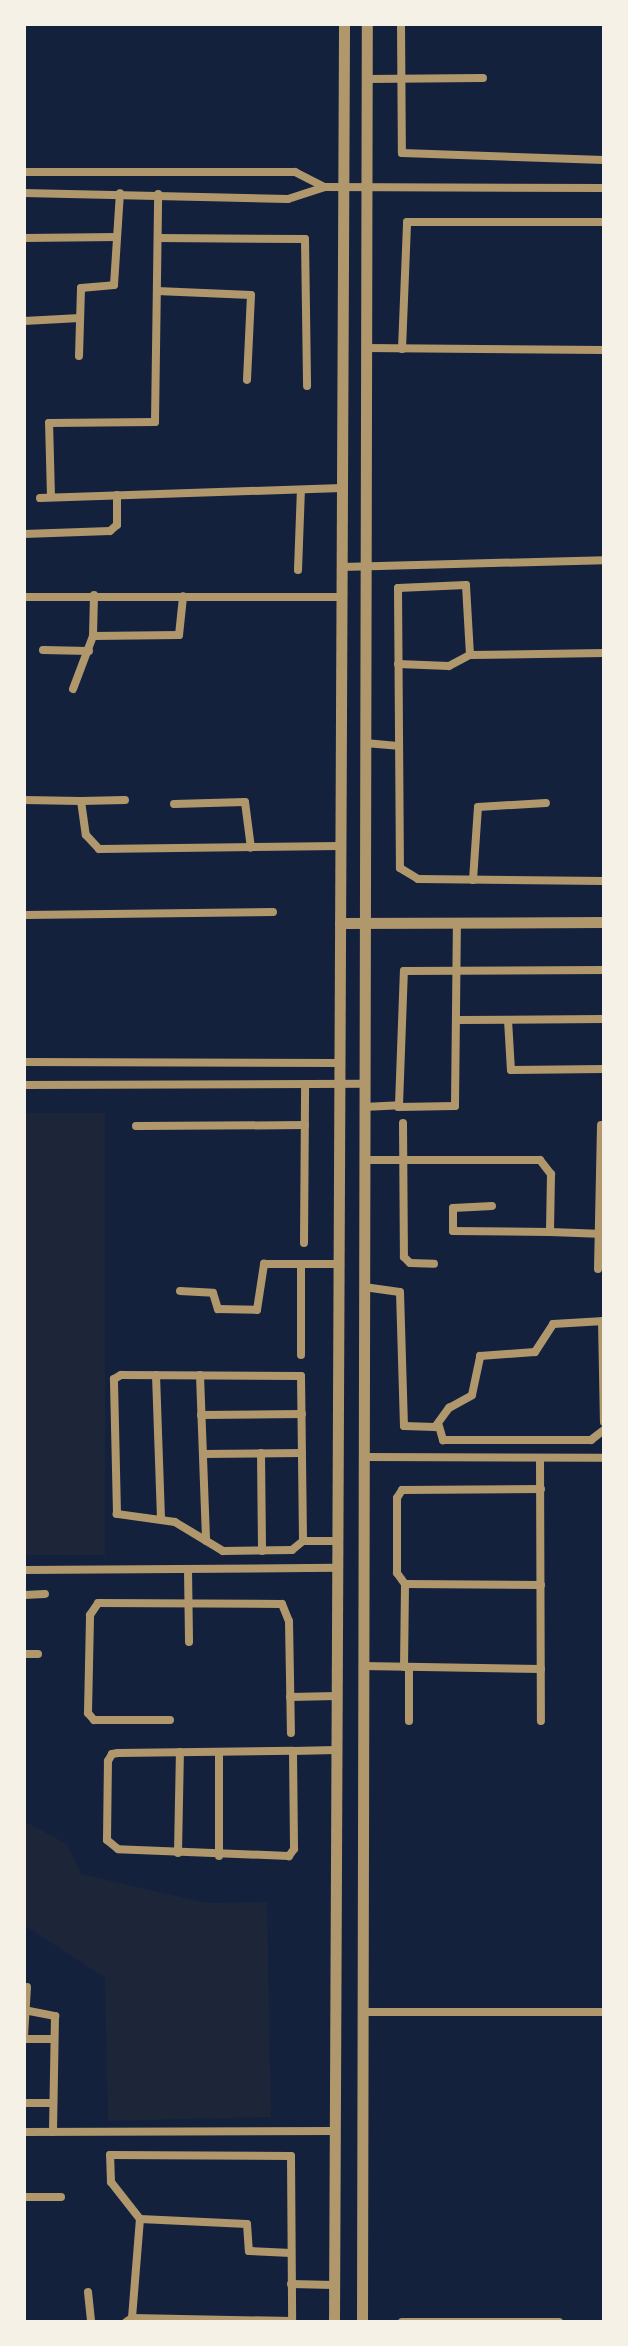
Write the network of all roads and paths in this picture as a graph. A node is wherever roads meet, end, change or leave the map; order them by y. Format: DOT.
graph roads {
  1 [pos="344,24"];
  2 [pos="367,24"];
  3 [pos="401,24"];
  4 [pos="400,78"];
  5 [pos="483,78"];
  6 [pos="367,79"];
  7 [pos="604,160"];
  8 [pos="24,172"];
  9 [pos="324,187"];
  10 [pos="343,187"];
  11 [pos="366,187"];
  12 [pos="604,188"];
  13 [pos="24,193"];
  14 [pos="120,193"];
  15 [pos="158,194"];
  16 [pos="604,222"];
  17 [pos="117,237"];
  18 [pos="24,238"];
  19 [pos="158,238"];
  20 [pos="157,291"];
  21 [pos="80,318"];
  22 [pos="24,321"];
  23 [pos="366,348"];
  24 [pos="402,349"];
  25 [pos="604,350"];
  26 [pos="79,356"];
  27 [pos="247,380"];
  28 [pos="307,386"];
  29 [pos="342,488"];
  30 [pos="301,490"];
  31 [pos="117,495"];
  32 [pos="51,497"];
  33 [pos="40,498"];
  34 [pos="24,534"];
  35 [pos="604,560"];
  36 [pos="366,566"];
  37 [pos="342,567"];
  38 [pos="298,570"];
  39 [pos="94,595"];
  40 [pos="183,596"];
  41 [pos="24,597"];
  42 [pos="342,597"];
  43 [pos="93,636"];
  44 [pos="43,650"];
  45 [pos="89,651"];
  46 [pos="604,653"];
  47 [pos="470,655"];
  48 [pos="398,664"];
  49 [pos="73,689"];
  50 [pos="365,743"];
  51 [pos="398,746"];
  52 [pos="24,800"];
  53 [pos="125,800"];
  54 [pos="81,801"];
  55 [pos="546,803"];
  56 [pos="174,804"];
  57 [pos="340,846"];
  58 [pos="251,848"];
  59 [pos="473,880"];
  60 [pos="604,881"];
  61 [pos="273,912"];
  62 [pos="24,915"];
  63 [pos="365,922"];
  64 [pos="457,922"];
  65 [pos="604,922"];
  66 [pos="340,923"];
  67 [pos="457,970"];
  68 [pos="604,970"];
  69 [pos="604,1019"];
  70 [pos="458,1020"];
  71 [pos="508,1020"];
  72 [pos="24,1062"];
  73 [pos="340,1063"];
  74 [pos="604,1069"];
  75 [pos="340,1084"];
  76 [pos="365,1084"];
  77 [pos="24,1085"];
  78 [pos="305,1085"];
  79 [pos="364,1107"];
  80 [pos="398,1107"];
  81 [pos="403,1123"];
  82 [pos="305,1125"];
  83 [pos="601,1125"];
  84 [pos="136,1126"];
  85 [pos="364,1160"];
  86 [pos="402,1160"];
  87 [pos="492,1206"];
  88 [pos="551,1232"];
  89 [pos="602,1234"];
  90 [pos="304,1243"];
  91 [pos="301,1264"];
  92 [pos="339,1264"];
  93 [pos="434,1264"];
  94 [pos="598,1269"];
  95 [pos="364,1287"];
  96 [pos="180,1291"];
  97 [pos="603,1321"];
  98 [pos="301,1355"];
  99 [pos="156,1375"];
  100 [pos="200,1375"];
  101 [pos="302,1414"];
  102 [pos="201,1415"];
  103 [pos="604,1422"];
  104 [pos="439,1426"];
  105 [pos="604,1430"];
  106 [pos="261,1453"];
  107 [pos="302,1453"];
  108 [pos="203,1454"];
  109 [pos="364,1457"];
  110 [pos="540,1458"];
  111 [pos="604,1458"];
  112 [pos="541,1489"];
  113 [pos="161,1519"];
  114 [pos="206,1541"];
  115 [pos="303,1541"];
  116 [pos="338,1545"];
  117 [pos="262,1551"];
  118 [pos="337,1568"];
  119 [pos="188,1569"];
  120 [pos="24,1570"];
  121 [pos="405,1584"];
  122 [pos="541,1585"];
  123 [pos="45,1594"];
  124 [pos="24,1595"];
  125 [pos="188,1601"];
  126 [pos="189,1642"];
  127 [pos="24,1654"];
  128 [pos="38,1654"];
  129 [pos="363,1666"];
  130 [pos="407,1667"];
  131 [pos="541,1669"];
  132 [pos="336,1696"];
  133 [pos="290,1697"];
  134 [pos="170,1720"];
  135 [pos="409,1721"];
  136 [pos="541,1721"];
  137 [pos="291,1733"];
  138 [pos="336,1750"];
  139 [pos="293,1751"];
  140 [pos="180,1752"];
  141 [pos="219,1752"];
  142 [pos="178,1853"];
  143 [pos="219,1856"];
  144 [pos="27,1987"];
  145 [pos="25,2010"];
  146 [pos="363,2012"];
  147 [pos="604,2012"];
  148 [pos="24,2038"];
  149 [pos="54,2039"];
  150 [pos="24,2103"];
  151 [pos="53,2103"];
  152 [pos="335,2131"];
  153 [pos="24,2132"];
  154 [pos="53,2132"];
  155 [pos="24,2197"];
  156 [pos="61,2197"];
  157 [pos="140,2219"];
  158 [pos="291,2253"];
  159 [pos="291,2284"];
  160 [pos="334,2285"];
  161 [pos="88,2292"];
  162 [pos="129,2320"];
  163 [pos="292,2320"];
  164 [pos="91,2322"];
  165 [pos="334,2322"];
  166 [pos="362,2322"];
  167 [pos="402,2322"];
  168 [pos="559,2322"];
  1 -- 10 [label="street"];
  2 -- 6 [label="street"];
  3 -- 4 [label="street"];
  4 -- 5 [label="street"];
  4 -- 6 [label="street"];
  4 -- 7 [label="street"];
  6 -- 11 [label="street"];
  8 -- 9 [label="street"];
  9 -- 10 [label="street"];
  9 -- 15 [label="street"];
  10 -- 11 [label="street"];
  10 -- 29 [label="street"];
  11 -- 12 [label="street"];
  11 -- 23 [label="street"];
  13 -- 14 [label="street"];
  14 -- 15 [label="street"];
  14 -- 17 [label="street"];
  15 -- 19 [label="street"];
  16 -- 24 [label="street"];
  17 -- 18 [label="street"];
  17 -- 21 [label="street"];
  19 -- 20 [label="street"];
  19 -- 28 [label="street"];
  20 -- 27 [label="street"];
  20 -- 32 [label="street"];
  21 -- 22 [label="street"];
  21 -- 26 [label="street"];
  23 -- 24 [label="street"];
  23 -- 36 [label="street"];
  24 -- 25 [label="street"];
  29 -- 30 [label="street"];
  29 -- 37 [label="street"];
  30 -- 31 [label="street"];
  30 -- 38 [label="street"];
  31 -- 32 [label="street"];
  31 -- 34 [label="street"];
  32 -- 33 [label="street"];
  35 -- 36 [label="street"];
  36 -- 37 [label="street"];
  36 -- 50 [label="street"];
  37 -- 42 [label="street"];
  39 -- 40 [label="street"];
  39 -- 41 [label="street"];
  39 -- 43 [label="street"];
  40 -- 42 [label="street"];
  40 -- 43 [label="street"];
  42 -- 57 [label="street"];
  43 -- 45 [label="street"];
  44 -- 45 [label="street"];
  45 -- 49 [label="street"];
  46 -- 47 [label="street"];
  47 -- 48 [label="street"];
  47 -- 48 [label="street"];
  48 -- 51 [label="street"];
  50 -- 51 [label="street"];
  50 -- 63 [label="street"];
  51 -- 59 [label="street"];
  52 -- 54 [label="street"];
  53 -- 54 [label="street"];
  54 -- 58 [label="street"];
  55 -- 59 [label="street"];
  56 -- 58 [label="street"];
  57 -- 58 [label="street"];
  57 -- 66 [label="street"];
  59 -- 60 [label="street"];
  61 -- 62 [label="street"];
  63 -- 64 [label="street"];
  63 -- 66 [label="street"];
  63 -- 76 [label="street"];
  64 -- 65 [label="street"];
  64 -- 67 [label="street"];
  66 -- 73 [label="street"];
  67 -- 68 [label="street"];
  67 -- 70 [label="street"];
  67 -- 80 [label="street"];
  69 -- 71 [label="street"];
  70 -- 71 [label="street"];
  70 -- 80 [label="street"];
  71 -- 74 [label="street"];
  72 -- 73 [label="street"];
  73 -- 75 [label="street"];
  75 -- 76 [label="street"];
  75 -- 78 [label="street"];
  75 -- 92 [label="street"];
  76 -- 79 [label="street"];
  77 -- 78 [label="street"];
  78 -- 82 [label="street"];
  79 -- 80 [label="street"];
  79 -- 85 [label="street"];
  81 -- 86 [label="street"];
  82 -- 84 [label="street"];
  82 -- 90 [label="street"];
  83 -- 89 [label="street"];
  85 -- 86 [label="street"];
  85 -- 95 [label="street"];
  86 -- 88 [label="street"];
  86 -- 93 [label="street"];
  87 -- 88 [label="street"];
  88 -- 89 [label="street"];
  89 -- 94 [label="street"];
  91 -- 92 [label="street"];
  91 -- 96 [label="street"];
  91 -- 98 [label="street"];
  92 -- 116 [label="street"];
  95 -- 104 [label="street"];
  95 -- 109 [label="street"];
  97 -- 103 [label="street"];
  97 -- 104 [label="street"];
  99 -- 100 [label="street"];
  99 -- 113 [label="street"];
  99 -- 113 [label="street"];
  100 -- 101 [label="street"];
  100 -- 102 [label="street"];
  101 -- 102 [label="street"];
  101 -- 107 [label="street"];
  102 -- 108 [label="street"];
  104 -- 105 [label="street"];
  106 -- 107 [label="street"];
  106 -- 108 [label="street"];
  106 -- 117 [label="street"];
  107 -- 115 [label="street"];
  108 -- 114 [label="street"];
  109 -- 110 [label="street"];
  109 -- 129 [label="street"];
  110 -- 111 [label="street"];
  110 -- 112 [label="street"];
  112 -- 121 [label="street"];
  112 -- 122 [label="street"];
  113 -- 114 [label="street"];
  114 -- 117 [label="street"];
  115 -- 116 [label="street"];
  115 -- 117 [label="street"];
  116 -- 118 [label="street"];
  118 -- 119 [label="street"];
  118 -- 132 [label="street"];
  119 -- 120 [label="street"];
  119 -- 125 [label="street"];
  121 -- 122 [label="street"];
  121 -- 130 [label="street"];
  122 -- 131 [label="street"];
  123 -- 124 [label="street"];
  125 -- 126 [label="street"];
  125 -- 133 [label="street"];
  125 -- 134 [label="street"];
  127 -- 128 [label="street"];
  129 -- 130 [label="street"];
  129 -- 146 [label="street"];
  130 -- 131 [label="street"];
  130 -- 135 [label="street"];
  131 -- 136 [label="street"];
  132 -- 133 [label="street"];
  132 -- 138 [label="street"];
  133 -- 137 [label="street"];
  138 -- 139 [label="street"];
  138 -- 152 [label="street"];
  139 -- 141 [label="street"];
  139 -- 143 [label="street"];
  140 -- 141 [label="street"];
  140 -- 142 [label="street"];
  140 -- 142 [label="street"];
  141 -- 143 [label="street"];
  142 -- 143 [label="street"];
  144 -- 145 [label="street"];
  145 -- 148 [label="street"];
  145 -- 149 [label="street"];
  146 -- 147 [label="street"];
  146 -- 166 [label="street"];
  148 -- 149 [label="street"];
  149 -- 151 [label="street"];
  150 -- 151 [label="street"];
  151 -- 154 [label="street"];
  152 -- 154 [label="street"];
  152 -- 160 [label="street"];
  153 -- 154 [label="street"];
  155 -- 156 [label="street"];
  157 -- 158 [label="street"];
  157 -- 158 [label="street"];
  157 -- 162 [label="street"];
  158 -- 159 [label="street"];
  159 -- 160 [label="street"];
  159 -- 163 [label="street"];
  160 -- 165 [label="street"];
  161 -- 164 [label="street"];
  162 -- 163 [label="street"];
  167 -- 168 [label="street"];
}
